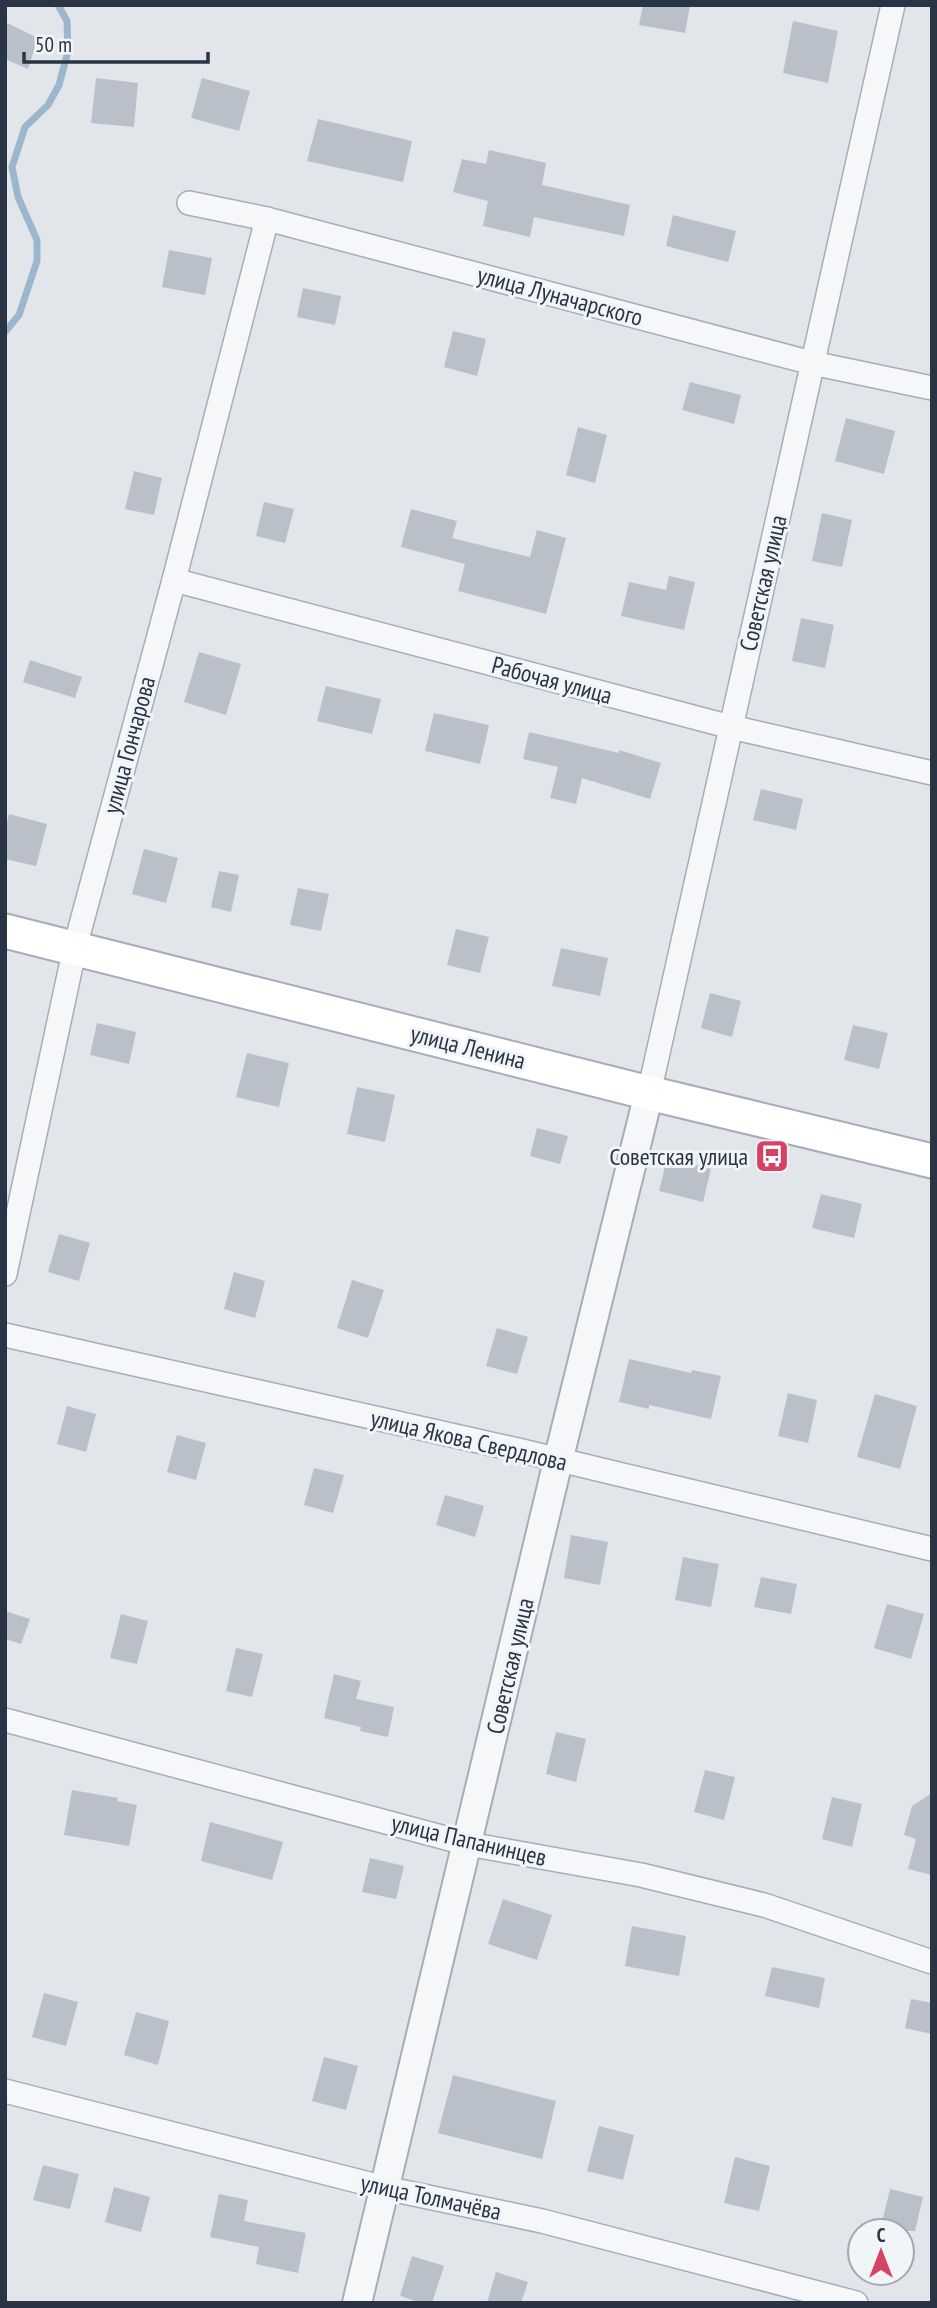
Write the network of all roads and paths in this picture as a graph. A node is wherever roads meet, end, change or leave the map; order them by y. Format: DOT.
graph roads {
  1 [pos="893,5"];
  2 [pos="189,203"];
  3 [pos="267,219"];
  4 [pos="813,363"];
  5 [pos="932,387"];
  6 [pos="174,580"];
  7 [pos="731,727"];
  8 [pos="932,773"];
  9 [pos="5,931"];
  10 [pos="75,947"];
  11 [pos="649,1093"];
  12 [pos="932,1161"];
  13 [pos="5,1274"];
  14 [pos="5,1335"];
  15 [pos="558,1461"];
  16 [pos="932,1549"];
  17 [pos="5,1720"];
  18 [pos="468,1843"];
  19 [pos="932,1962"];
  20 [pos="5,2091"];
  21 [pos="385,2188"];
  22 [pos="357,2303"];
  23 [pos="856,2303"];
  1 -- 4 [label="street, Советская улица"];
  2 -- 3 [label="street, улица Луначарского"];
  3 -- 4 [label="street, улица Луначарского"];
  3 -- 6 [label="street, улица Гончарова"];
  4 -- 5 [label="street, улица Луначарского"];
  4 -- 7 [label="street, Советская улица"];
  6 -- 7 [label="street, Рабочая улица"];
  6 -- 10 [label="street, улица Гончарова"];
  7 -- 8 [label="street, Рабочая улица"];
  7 -- 11 [label="street, Советская улица"];
  9 -- 10 [label="main road, улица Ленина"];
  10 -- 11 [label="main road, улица Ленина"];
  10 -- 13 [label="street, улица Гончарова"];
  11 -- 12 [label="main road, улица Ленина"];
  11 -- 15 [label="street, Советская улица"];
  14 -- 15 [label="street, улица Якова Свердлова"];
  15 -- 16 [label="street, улица Якова Свердлова"];
  15 -- 18 [label="street, Советская улица"];
  17 -- 18 [label="street, улица Папанинцев"];
  18 -- 19 [label="street, улица Папанинцев"];
  18 -- 21 [label="street, Советская улица"];
  20 -- 21 [label="street, улица Толмачёва"];
  21 -- 22 [label="street, Советская улица"];
  21 -- 23 [label="street, улица Толмачёва"];
}
